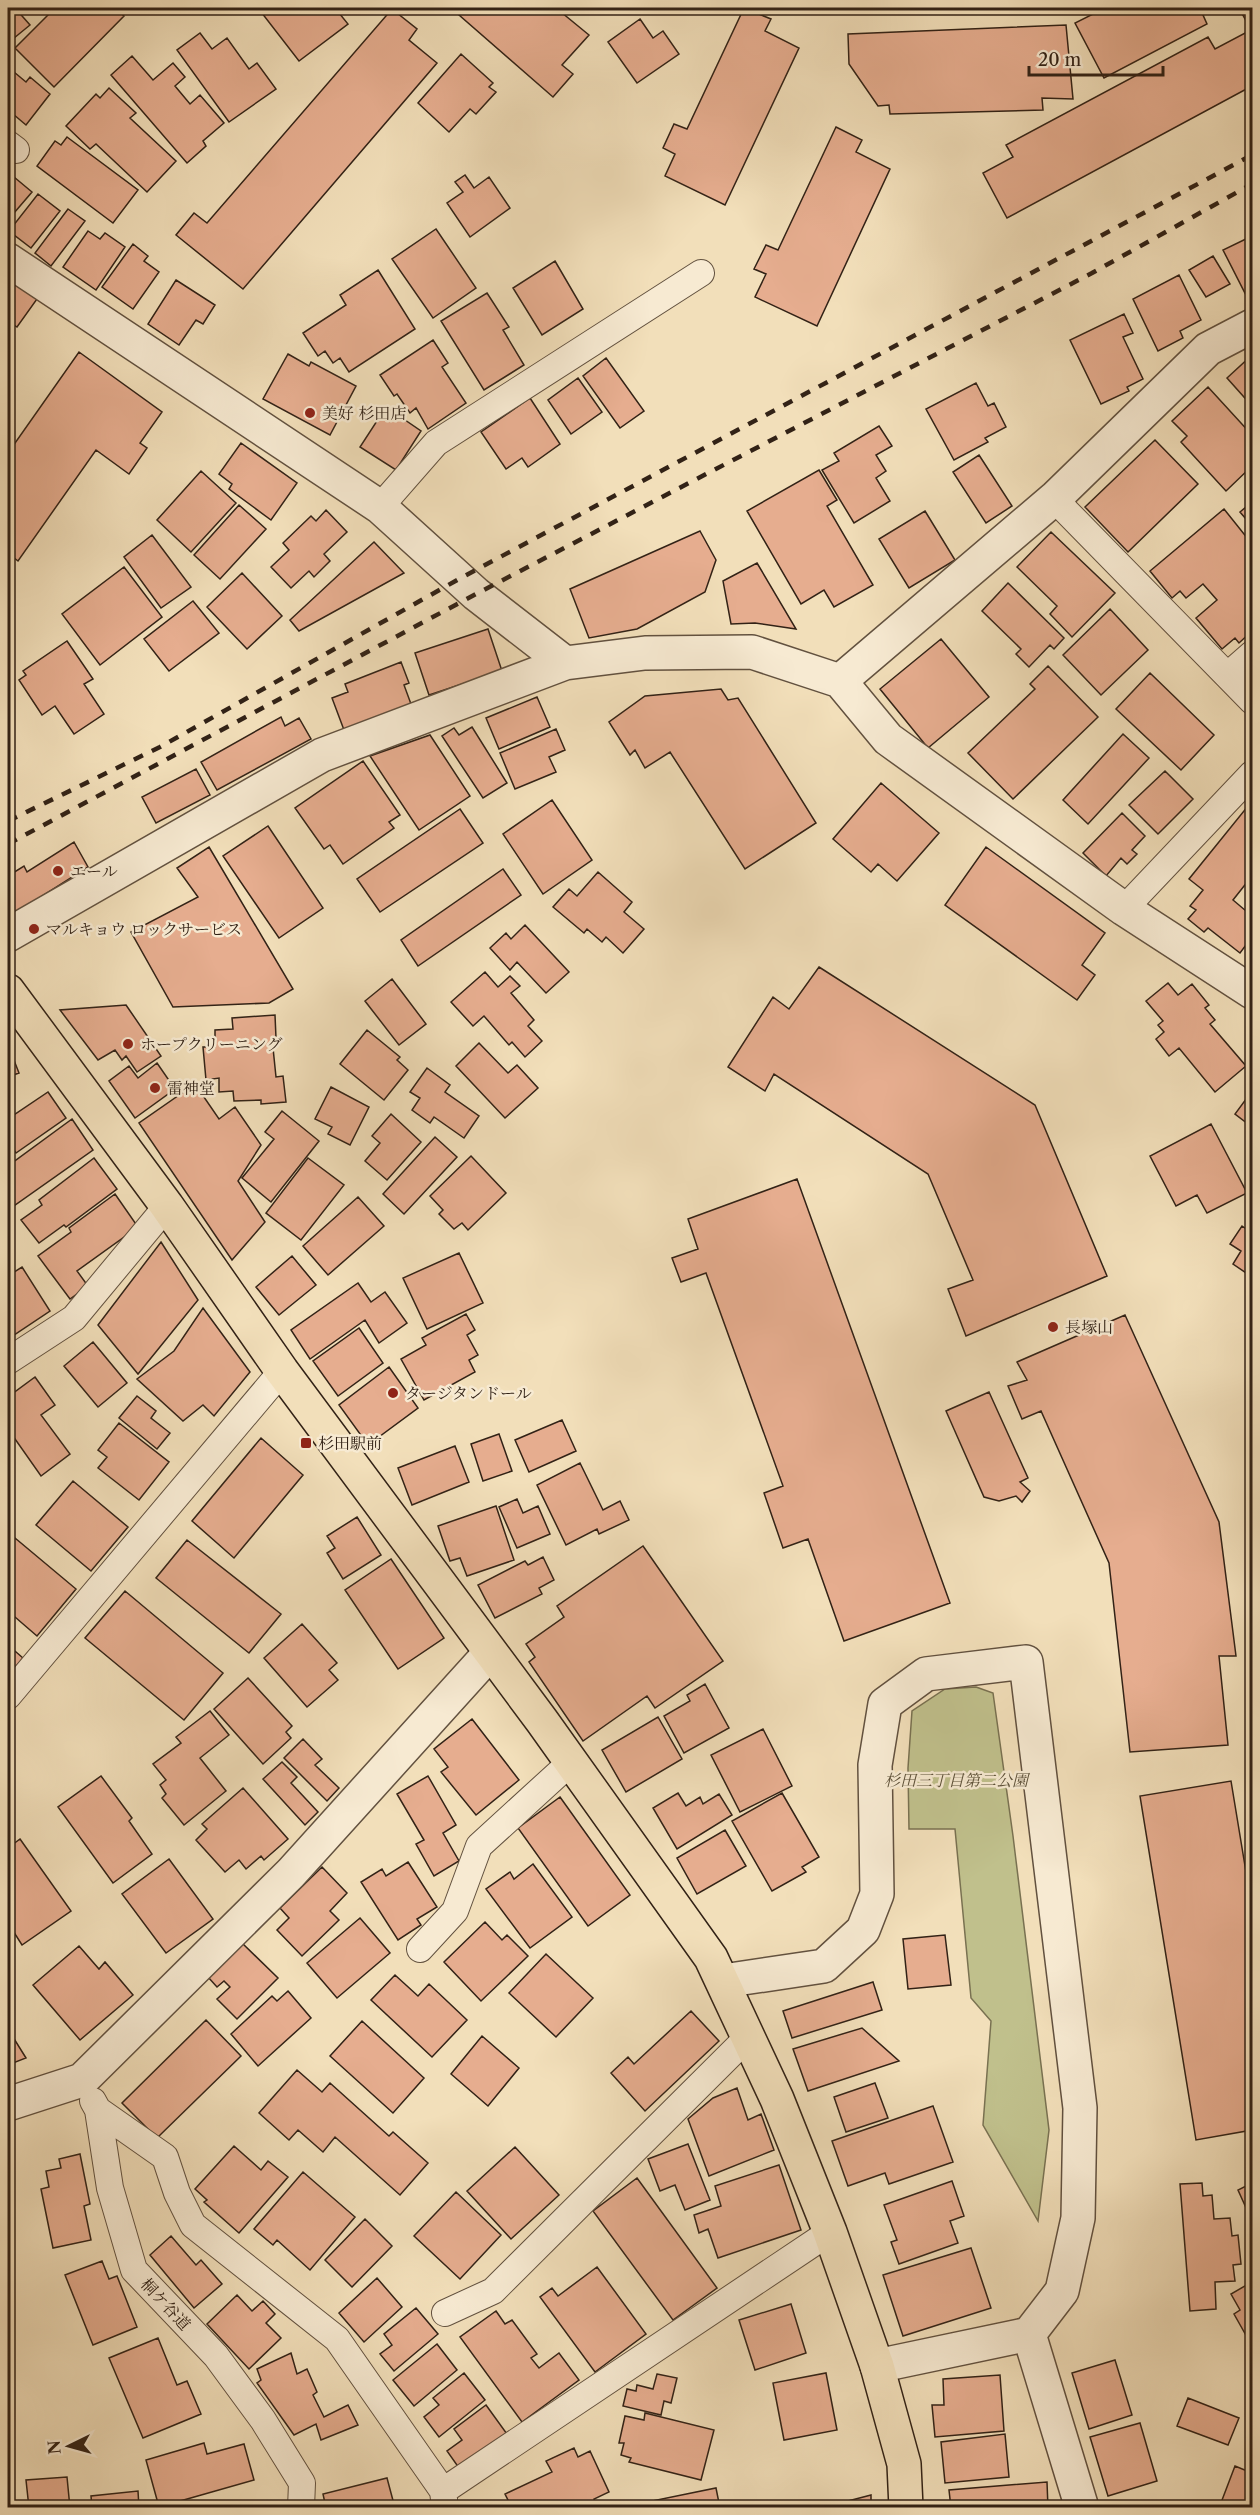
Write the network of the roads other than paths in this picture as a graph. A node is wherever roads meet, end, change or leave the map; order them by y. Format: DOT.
graph roads {
  1 [pos="8,260"];
  2 [pos="701,273"];
  3 [pos="1252,326"];
  4 [pos="1056,496"];
  5 [pos="380,507"];
  6 [pos="1252,654"];
  7 [pos="565,663"];
  8 [pos="1228,675"];
  9 [pos="840,681"];
  10 [pos="1252,701"];
  11 [pos="1252,774"];
  12 [pos="1124,909"];
  13 [pos="8,934"];
  14 [pos="8,991"];
  15 [pos="1252,992"];
  16 [pos="167,1206"];
  17 [pos="8,1361"];
  18 [pos="282,1371"];
  19 [pos="490,1653"];
  20 [pos="8,1696"];
  21 [pos="571,1762"];
  22 [pos="420,1949"];
  23 [pos="723,1981"];
  24 [pos="749,2036"];
  25 [pos="82,2080"];
  26 [pos="8,2103"];
  27 [pos="98,2110"];
  28 [pos="830,2232"];
  29 [pos="445,2313"];
  30 [pos="1029,2334"];
  31 [pos="877,2366"];
  32 [pos="444,2499"];
  33 [pos="301,2508"];
  34 [pos="906,2508"];
  35 [pos="1082,2508"];
  1 -- 5 [label="street"];
  2 -- 5 [label="lane"];
  3 -- 4 [label="street"];
  4 -- 8 [label="lane"];
  4 -- 9 [label="street"];
  5 -- 7 [label="street"];
  6 -- 8 [label="lane"];
  7 -- 9 [label="street"];
  7 -- 13 [label="street"];
  8 -- 10 [label="lane"];
  9 -- 12 [label="street"];
  11 -- 12 [label="lane"];
  12 -- 15 [label="street"];
  14 -- 16 [label="main road"];
  16 -- 17 [label="lane"];
  16 -- 18 [label="main road"];
  18 -- 19 [label="main road"];
  18 -- 20 [label="lane"];
  19 -- 21 [label="main road"];
  19 -- 25 [label="street"];
  21 -- 22 [label="lane"];
  21 -- 23 [label="main road"];
  23 -- 24 [label="main road"];
  23 -- 30 [label="street"];
  24 -- 28 [label="main road"];
  24 -- 29 [label="lane"];
  25 -- 26 [label="street"];
  25 -- 27 [label="lane, 桐ケ谷道"];
  27 -- 32 [label="lane"];
  27 -- 33 [label="lane, 桐ケ谷道"];
  28 -- 31 [label="main road"];
  28 -- 32 [label="lane"];
  30 -- 31 [label="street"];
  30 -- 35 [label="street"];
  31 -- 34 [label="main road"];
}
